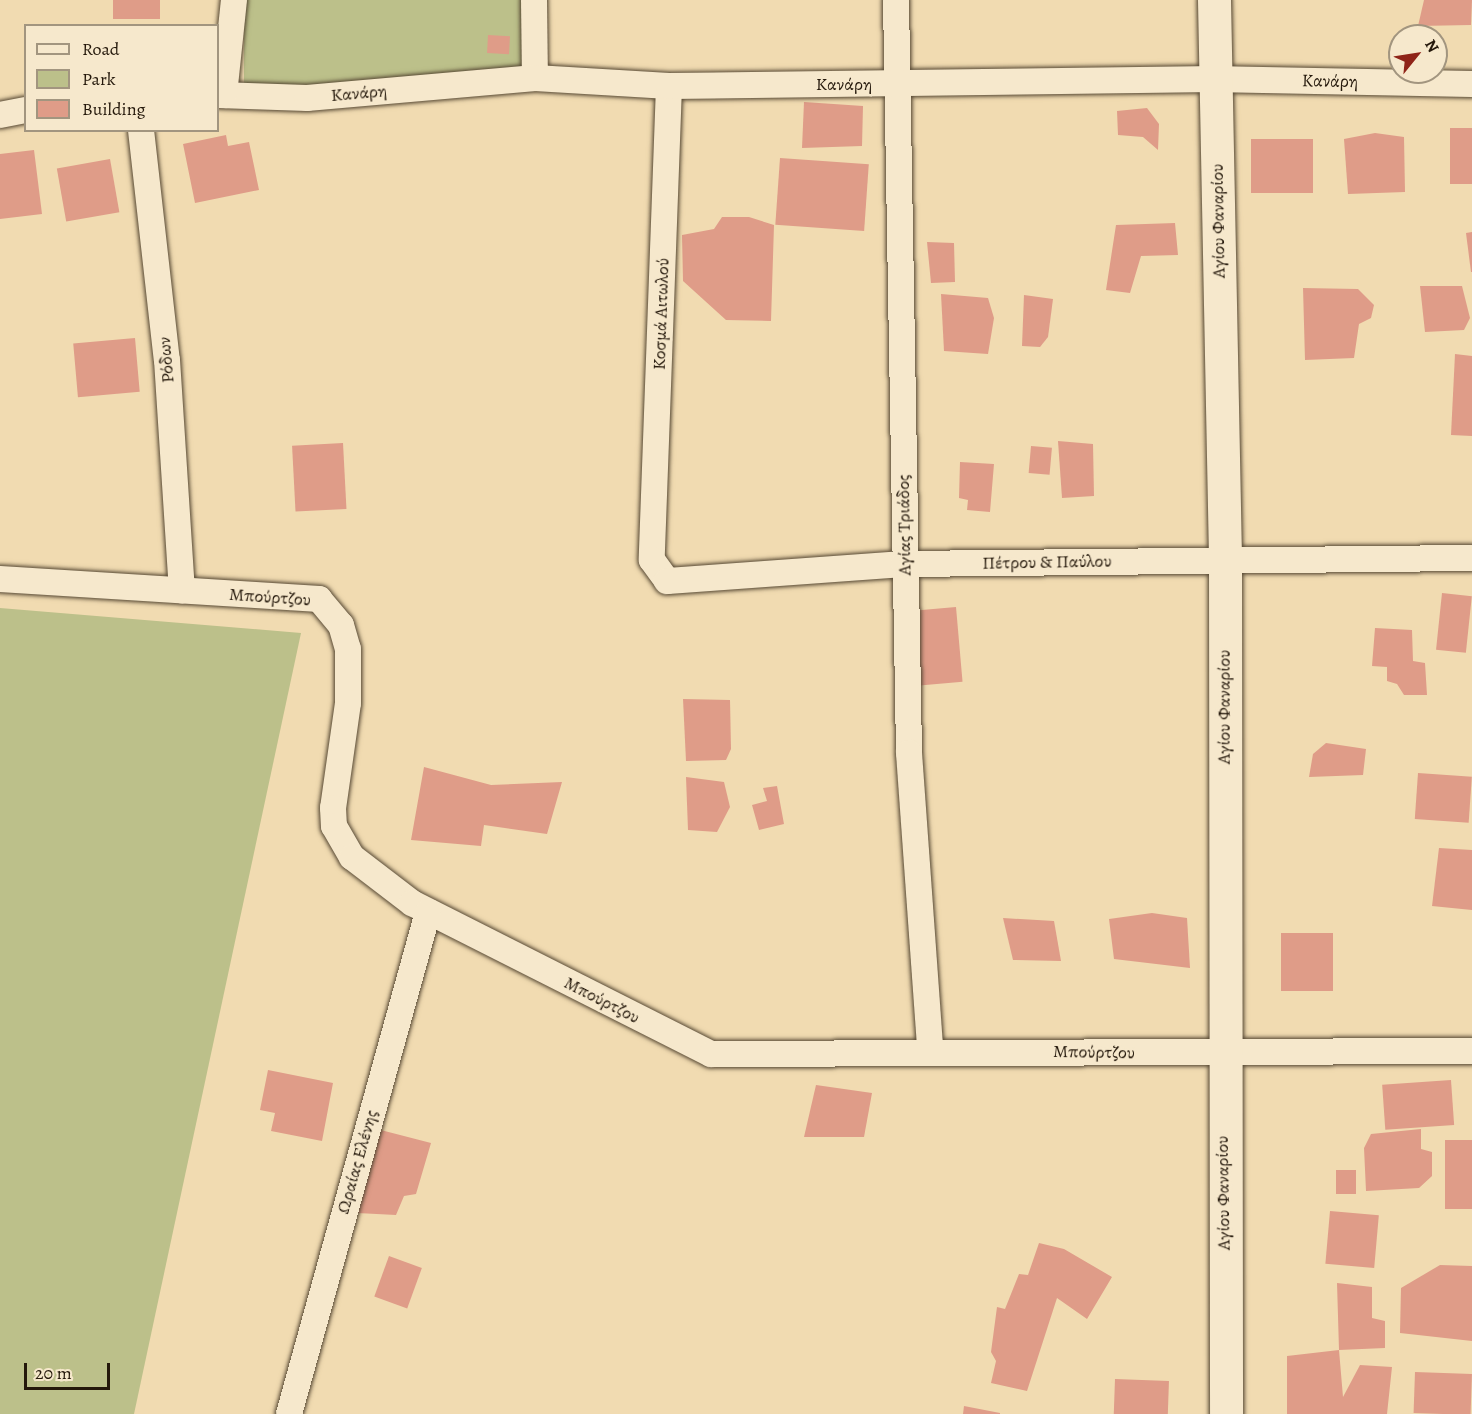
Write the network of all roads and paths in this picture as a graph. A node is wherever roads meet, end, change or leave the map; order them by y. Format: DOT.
graph roads {
  1 [pos="234,0"];
  2 [pos="534,0"];
  3 [pos="896,0"];
  4 [pos="1215,0"];
  5 [pos="535,78"];
  6 [pos="1215,79"];
  7 [pos="898,84"];
  8 [pos="1472,84"];
  9 [pos="669,86"];
  10 [pos="221,95"];
  11 [pos="24,110"];
  12 [pos="0,115"];
  13 [pos="141,132"];
  14 [pos="653,543"];
  15 [pos="1472,558"];
  16 [pos="1225,560"];
  17 [pos="904,564"];
  18 [pos="0,579"];
  19 [pos="182,591"];
  20 [pos="428,912"];
  21 [pos="930,1049"];
  22 [pos="1472,1051"];
  23 [pos="1222,1053"];
  24 [pos="289,1414"];
  25 [pos="1226,1414"];
  1 -- 10 [label="street"];
  2 -- 5 [label="street"];
  3 -- 7 [label="street, Αγίας Τριάδος"];
  4 -- 6 [label="street, Αγίου Φαναρίου"];
  5 -- 9 [label="street, Κανάρη"];
  5 -- 10 [label="street, Κανάρη"];
  6 -- 7 [label="street, Κανάρη"];
  6 -- 8 [label="street, Κανάρη"];
  6 -- 16 [label="street, Αγίου Φαναρίου"];
  7 -- 9 [label="street, Κανάρη"];
  7 -- 17 [label="street, Αγίας Τριάδος"];
  9 -- 14 [label="street, Κοσμά Αιτωλού"];
  11 -- 12 [label="street"];
  13 -- 19 [label="street, Ρόδων"];
  14 -- 17 [label="street, Πέτρου & Παύλου"];
  15 -- 16 [label="street, Πέτρου & Παύλου"];
  16 -- 17 [label="street, Πέτρου & Παύλου"];
  16 -- 23 [label="street, Αγίου Φαναρίου"];
  17 -- 21 [label="street, Αγίας Τριάδος"];
  18 -- 19 [label="street, Μπούρτζου"];
  19 -- 20 [label="street, Μπούρτζου"];
  20 -- 21 [label="street, Μπούρτζου"];
  20 -- 24 [label="street, Ωραίας Ελένης"];
  21 -- 23 [label="street, Μπούρτζου"];
  22 -- 23 [label="street, Μπούρτζου"];
  23 -- 25 [label="street, Αγίου Φαναρίου"];
}
